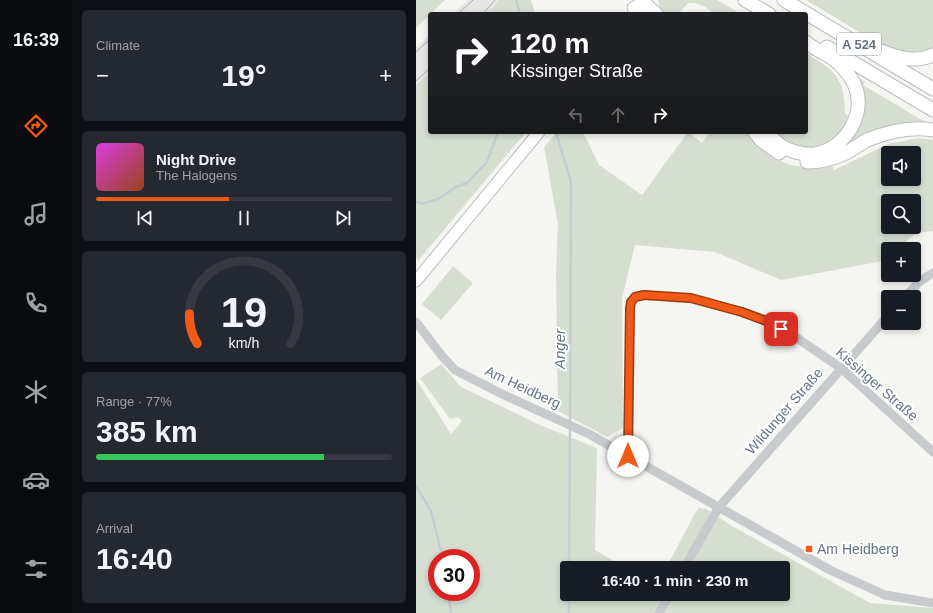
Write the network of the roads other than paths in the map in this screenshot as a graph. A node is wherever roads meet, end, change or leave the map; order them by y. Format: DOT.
graph roads {
  1 [pos="745,0"];
  2 [pos="784,0"];
  3 [pos="637,7"];
  4 [pos="651,12"];
  5 [pos="766,12"];
  6 [pos="804,12"];
  7 [pos="808,14"];
  8 [pos="808,36"];
  9 [pos="850,39"];
  10 [pos="808,43"];
  11 [pos="933,55"];
  12 [pos="933,89"];
  13 [pos="933,110"];
  14 [pos="933,130"];
  15 [pos="537,134"];
  16 [pos="756,134"];
  17 [pos="768,134"];
  18 [pos="933,273"];
  19 [pos="416,281"];
  20 [pos="912,290"];
  21 [pos="416,322"];
  22 [pos="881,324"];
  23 [pos="841,368"];
  24 [pos="933,452"];
  25 [pos="628,456"];
  26 [pos="718,507"];
  27 [pos="688,561"];
  28 [pos="666,601"];
  29 [pos="933,603"];
  30 [pos="660,613"];
  1 -- 5 [label="highway"];
  2 -- 6 [label="highway, A 524"];
  3 -- 4 [label="highway"];
  7 -- 9 [label="highway, A 524"];
  8 -- 13 [label="highway, A 524"];
  9 -- 11 [label="highway"];
  9 -- 12 [label="highway, A 524"];
  10 -- 17 [label="highway"];
  14 -- 16 [label="highway"];
  15 -- 19 [label="main road"];
  18 -- 20 [label="street"];
  21 -- 25 [label="street, Am Heidberg"];
  22 -- 23 [label="street, Wildunger Straße"];
  23 -- 24 [label="street, Kissinger Straße"];
  23 -- 25 [label="street, Kissinger Straße"];
  23 -- 26 [label="street, Wildunger Straße"];
  25 -- 26 [label="street, Am Heidberg"];
  26 -- 27 [label="street, Wildunger Straße"];
  26 -- 29 [label="street, Am Heidberg"];
  28 -- 30 [label="street"];
}
